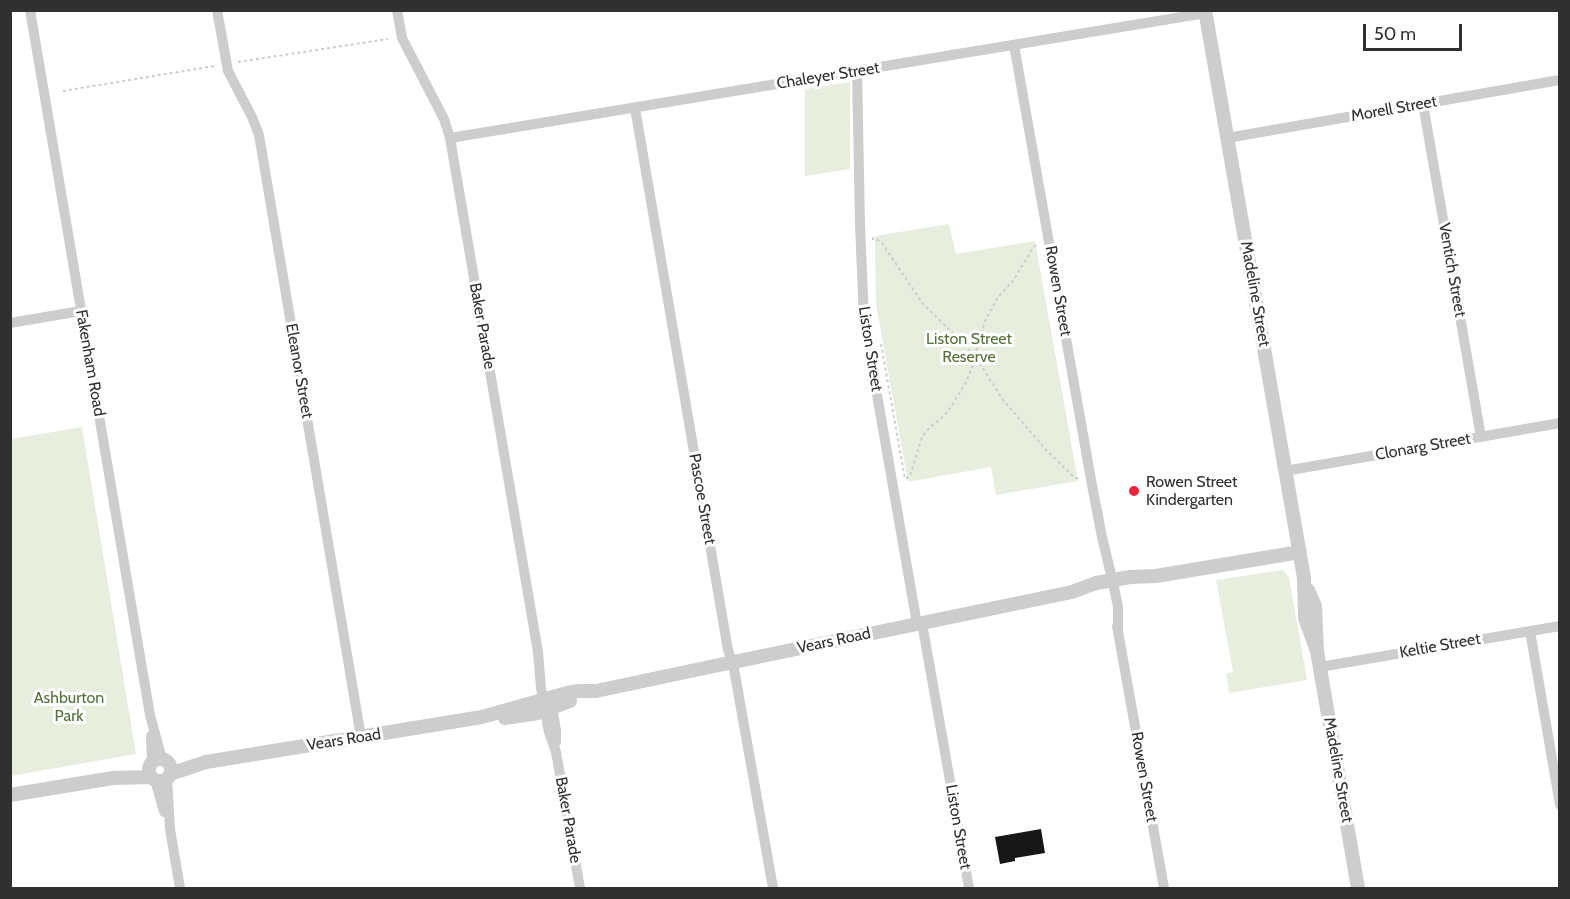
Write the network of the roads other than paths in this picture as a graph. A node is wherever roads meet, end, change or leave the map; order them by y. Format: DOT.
graph roads {
  1 [pos="30,10"];
  2 [pos="217,10"];
  3 [pos="397,10"];
  4 [pos="1205,12"];
  5 [pos="1014,45"];
  6 [pos="857,71"];
  7 [pos="1560,80"];
  8 [pos="1423,104"];
  9 [pos="635,108"];
  10 [pos="450,138"];
  11 [pos="1227,138"];
  12 [pos="81,311"];
  13 [pos="10,323"];
  14 [pos="1560,423"];
  15 [pos="1481,436"];
  16 [pos="1286,471"];
  17 [pos="1299,552"];
  18 [pos="1110,584"];
  19 [pos="920,624"];
  20 [pos="1560,626"];
  21 [pos="1530,631"];
  22 [pos="732,663"];
  23 [pos="1320,667"];
  24 [pos="548,704"];
  25 [pos="361,737"];
  26 [pos="159,770"];
  27 [pos="10,795"];
  28 [pos="1560,806"];
  29 [pos="180,888"];
  30 [pos="580,888"];
  31 [pos="773,888"];
  32 [pos="969,888"];
  33 [pos="1164,888"];
  34 [pos="1358,888"];
  1 -- 12 [label="street, Fakenham Road"];
  2 -- 25 [label="street, Eleanor Street"];
  3 -- 10 [label="street, Baker Parade"];
  4 -- 5 [label="street, Chaleyer Street"];
  4 -- 11 [label="street, Madeline Street"];
  5 -- 6 [label="street, Chaleyer Street"];
  5 -- 18 [label="street, Rowen Street"];
  6 -- 9 [label="street, Chaleyer Street"];
  6 -- 19 [label="street, Liston Street"];
  7 -- 8 [label="street, Morell Street"];
  8 -- 11 [label="street, Morell Street"];
  8 -- 15 [label="street, Ventich Street"];
  9 -- 10 [label="street, Chaleyer Street"];
  9 -- 22 [label="street, Pascoe Street"];
  10 -- 24 [label="street, Baker Parade"];
  11 -- 16 [label="street, Madeline Street"];
  12 -- 13 [label="street"];
  12 -- 26 [label="street, Fakenham Road"];
  14 -- 15 [label="street, Clonarg Street"];
  15 -- 16 [label="street, Clonarg Street"];
  16 -- 17 [label="street, Madeline Street"];
  17 -- 18 [label="street, Vears Road"];
  17 -- 23 [label="street, Madeline Street"];
  18 -- 19 [label="street, Vears Road"];
  18 -- 33 [label="street, Rowen Street"];
  19 -- 22 [label="street, Vears Road"];
  19 -- 32 [label="street, Liston Street"];
  20 -- 21 [label="street, Keltie Street"];
  21 -- 23 [label="street, Keltie Street"];
  21 -- 28 [label="street"];
  22 -- 24 [label="street, Vears Road"];
  22 -- 31 [label="street, Pascoe Street"];
  23 -- 34 [label="street, Madeline Street"];
  24 -- 25 [label="street, Vears Road"];
  24 -- 30 [label="street, Baker Parade"];
  25 -- 26 [label="street, Vears Road"];
  26 -- 27 [label="street, Vears Road"];
  26 -- 29 [label="street, Fakenham Road"];
}
